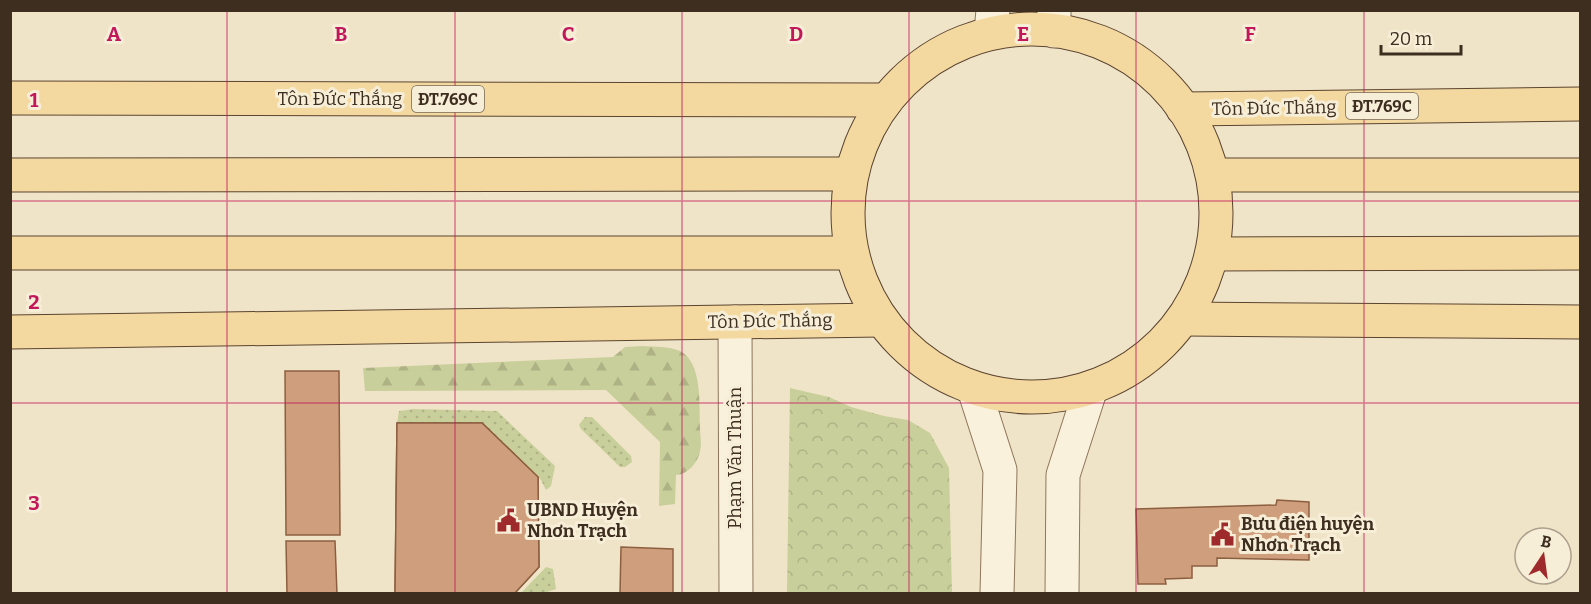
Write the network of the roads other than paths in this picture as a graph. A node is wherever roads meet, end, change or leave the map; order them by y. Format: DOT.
graph roads {
  1 [pos="1054,21"];
  2 [pos="992,22"];
  3 [pos="10,98"];
  4 [pos="886,100"];
  5 [pos="1581,104"];
  6 [pos="1183,109"];
  7 [pos="851,174"];
  8 [pos="10,175"];
  9 [pos="1212,175"];
  10 [pos="1581,175"];
  11 [pos="10,253"];
  12 [pos="851,253"];
  13 [pos="1581,253"];
  14 [pos="1213,254"];
  15 [pos="1184,319"];
  16 [pos="881,320"];
  17 [pos="735,322"];
  18 [pos="1581,322"];
  19 [pos="10,332"];
  20 [pos="975,388"];
  21 [pos="1091,388"];
  22 [pos="736,594"];
  23 [pos="997,594"];
  24 [pos="1062,594"];
  1 -- 2 [label="main road"];
  1 -- 6 [label="main road"];
  2 -- 4 [label="main road"];
  3 -- 4 [label="main road, Tôn Đức Thắng / ĐT.769C"];
  4 -- 7 [label="main road"];
  5 -- 6 [label="main road, Tôn Đức Thắng / ĐT.769C"];
  6 -- 9 [label="main road"];
  7 -- 8 [label="main road"];
  7 -- 12 [label="main road"];
  9 -- 10 [label="main road"];
  9 -- 14 [label="main road"];
  11 -- 12 [label="main road"];
  12 -- 16 [label="main road"];
  13 -- 14 [label="main road"];
  14 -- 15 [label="main road"];
  15 -- 18 [label="main road"];
  15 -- 21 [label="main road"];
  16 -- 17 [label="main road, Tôn Đức Thắng"];
  16 -- 20 [label="main road"];
  17 -- 19 [label="main road, Tôn Đức Thắng"];
  17 -- 22 [label="street, Phạm Văn Thuận"];
  20 -- 21 [label="main road"];
  20 -- 23 [label="street"];
  21 -- 24 [label="street"];
}
